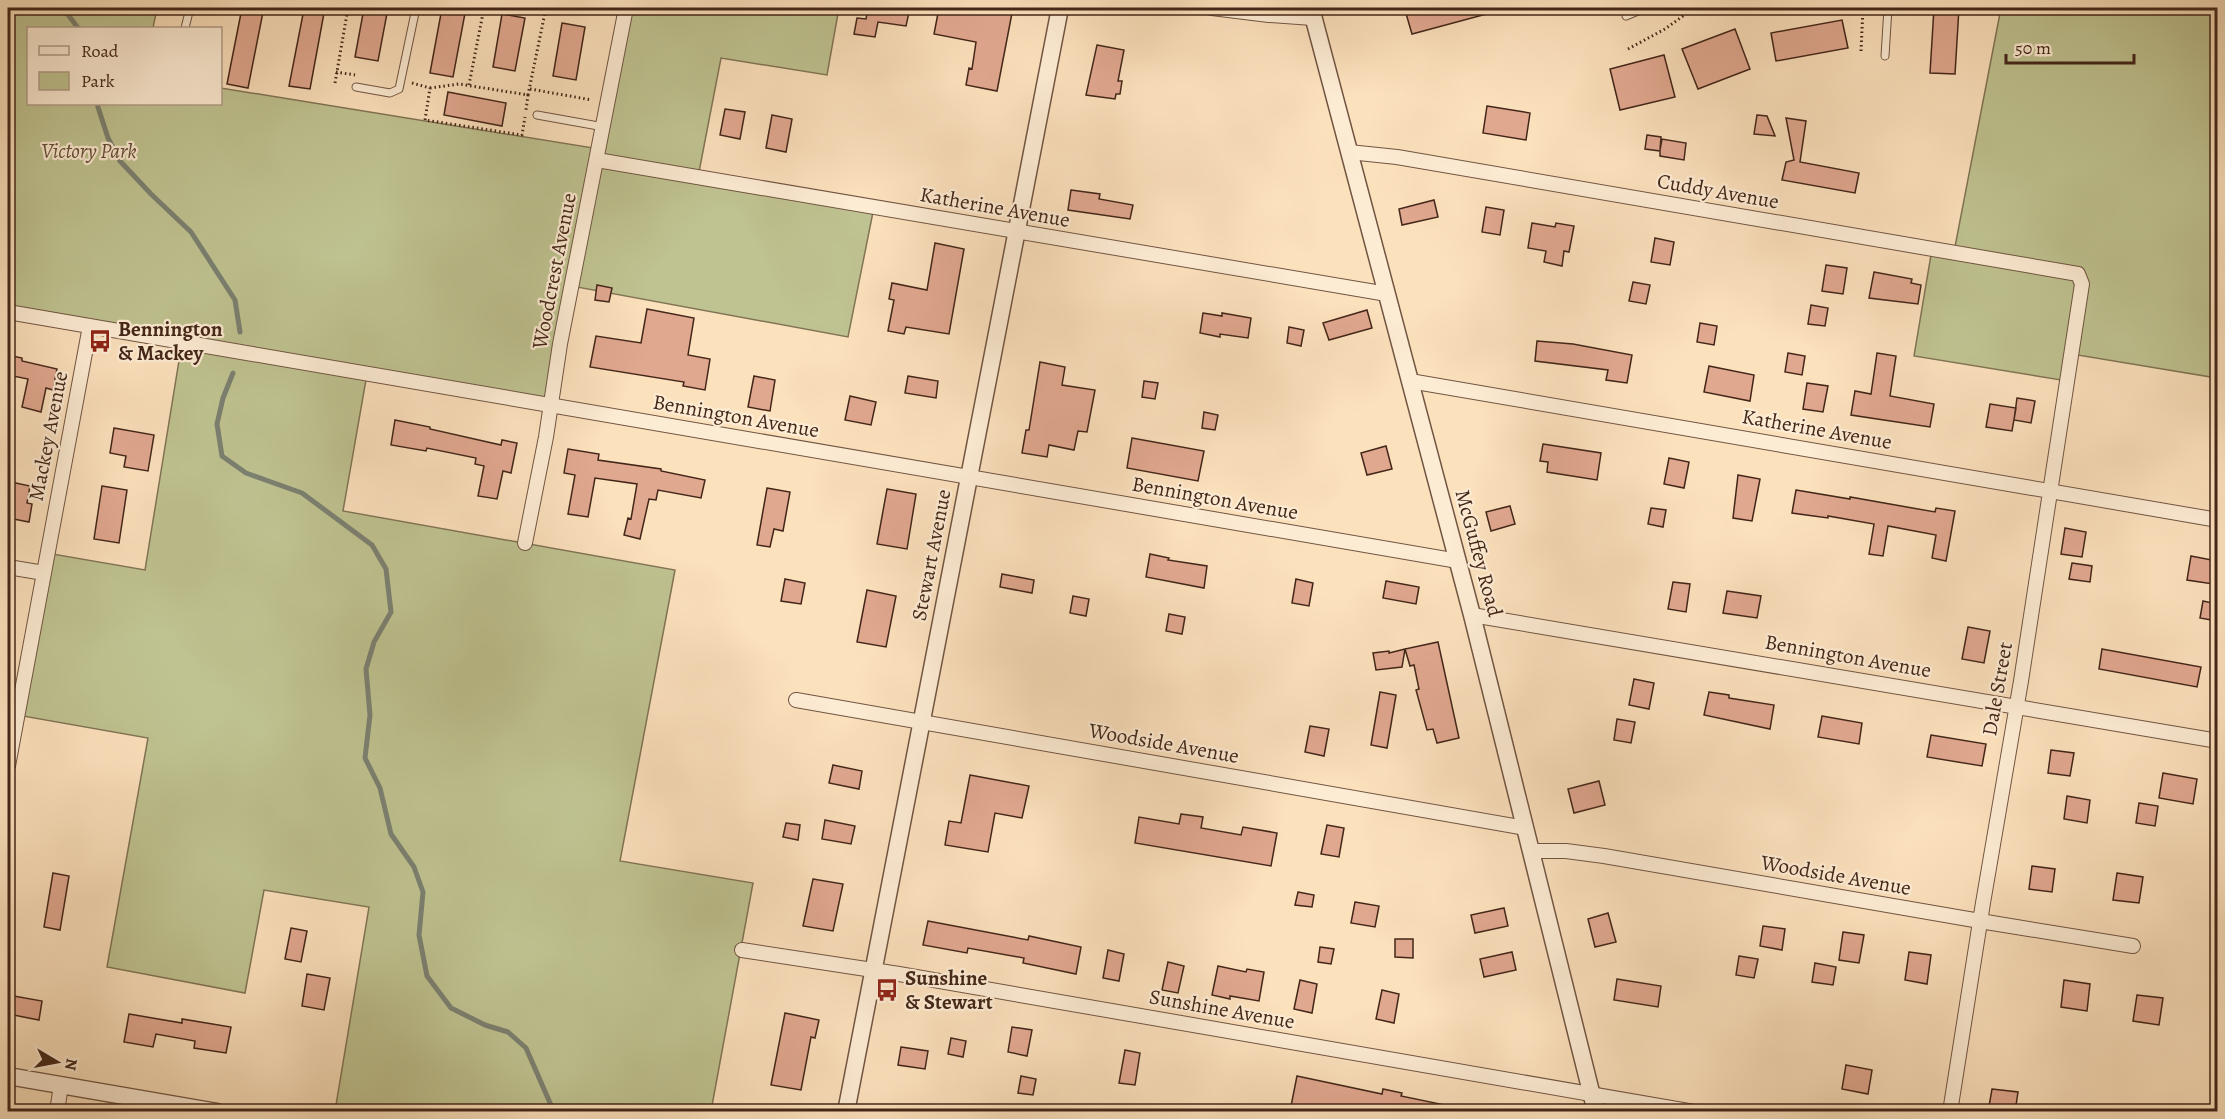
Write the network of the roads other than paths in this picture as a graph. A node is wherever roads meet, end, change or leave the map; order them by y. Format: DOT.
graph roads {
  1 [pos="190,8"];
  2 [pos="416,8"];
  3 [pos="626,8"];
  4 [pos="1060,8"];
  5 [pos="1212,8"];
  6 [pos="1645,8"];
  7 [pos="1888,8"];
  8 [pos="1312,13"];
  9 [pos="1626,16"];
  10 [pos="185,27"];
  11 [pos="1885,56"];
  12 [pos="356,87"];
  13 [pos="537,116"];
  14 [pos="604,127"];
  15 [pos="1350,152"];
  16 [pos="597,160"];
  17 [pos="1017,231"];
  18 [pos="2078,274"];
  19 [pos="1387,294"];
  20 [pos="8,312"];
  21 [pos="90,326"];
  22 [pos="1410,381"];
  23 [pos="550,405"];
  24 [pos="969,477"];
  25 [pos="2051,491"];
  26 [pos="2217,520"];
  27 [pos="525,543"];
  28 [pos="1458,561"];
  29 [pos="8,567"];
  30 [pos="44,573"];
  31 [pos="1472,615"];
  32 [pos="796,700"];
  33 [pos="2015,706"];
  34 [pos="921,723"];
  35 [pos="2217,741"];
  36 [pos="8,766"];
  37 [pos="1526,828"];
  38 [pos="1532,850"];
  39 [pos="1980,921"];
  40 [pos="2133,946"];
  41 [pos="742,950"];
  42 [pos="874,970"];
  43 [pos="8,1076"];
  44 [pos="61,1085"];
  45 [pos="1591,1094"];
  46 [pos="57,1112"];
  47 [pos="217,1112"];
  48 [pos="846,1112"];
  49 [pos="1596,1112"];
  50 [pos="1694,1112"];
  51 [pos="1950,1112"];
  1 -- 10 [label="lane"];
  2 -- 12 [label="lane"];
  3 -- 14 [label="street, Woodcrest Avenue"];
  4 -- 17 [label="street, Stewart Avenue"];
  5 -- 8 [label="street"];
  6 -- 9 [label="lane"];
  7 -- 11 [label="lane"];
  8 -- 15 [label="street, McGuffey Road"];
  13 -- 14 [label="lane"];
  14 -- 16 [label="street, Woodcrest Avenue"];
  15 -- 18 [label="street, Cuddy Avenue"];
  15 -- 19 [label="street, McGuffey Road"];
  16 -- 17 [label="street, Katherine Avenue"];
  16 -- 23 [label="street, Woodcrest Avenue"];
  17 -- 19 [label="street, Katherine Avenue"];
  17 -- 24 [label="street, Stewart Avenue"];
  18 -- 25 [label="street, Dale Street"];
  19 -- 22 [label="street, McGuffey Road"];
  20 -- 21 [label="street, Bennington Avenue"];
  21 -- 23 [label="street, Bennington Avenue"];
  21 -- 30 [label="street, Mackey Avenue"];
  22 -- 25 [label="street, Katherine Avenue"];
  22 -- 28 [label="street, McGuffey Road"];
  23 -- 24 [label="street, Bennington Avenue"];
  23 -- 27 [label="street, Woodcrest Avenue"];
  24 -- 28 [label="street, Bennington Avenue"];
  24 -- 34 [label="street, Stewart Avenue"];
  25 -- 26 [label="street, Katherine Avenue"];
  25 -- 33 [label="street, Dale Street"];
  28 -- 31 [label="street, McGuffey Road"];
  29 -- 30 [label="street"];
  30 -- 36 [label="street, Mackey Avenue"];
  31 -- 33 [label="street, Bennington Avenue"];
  31 -- 37 [label="street, McGuffey Road"];
  32 -- 34 [label="street, Woodside Avenue"];
  33 -- 35 [label="street, Bennington Avenue"];
  33 -- 39 [label="street, Dale Street"];
  34 -- 37 [label="street, Woodside Avenue"];
  34 -- 42 [label="street, Stewart Avenue"];
  37 -- 38 [label="street, McGuffey Road"];
  38 -- 39 [label="street, Woodside Avenue"];
  38 -- 45 [label="street, McGuffey Road"];
  39 -- 40 [label="street, Woodside Avenue"];
  39 -- 51 [label="street, Dale Street"];
  41 -- 42 [label="street, Sunshine Avenue"];
  42 -- 45 [label="street, Sunshine Avenue"];
  42 -- 48 [label="street, Stewart Avenue"];
  43 -- 44 [label="street"];
  44 -- 46 [label="street"];
  44 -- 47 [label="street"];
  45 -- 49 [label="street, McGuffey Road"];
  45 -- 50 [label="street, Sunshine Avenue"];
}
